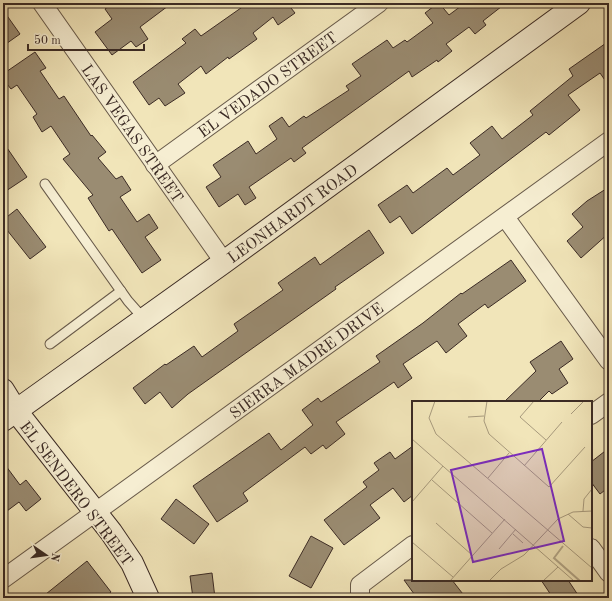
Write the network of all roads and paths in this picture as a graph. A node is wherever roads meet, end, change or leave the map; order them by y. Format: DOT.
graph roads {
  1 [pos="379,3"];
  2 [pos="579,3"];
  3 [pos="45,4"];
  4 [pos="609,141"];
  5 [pos="155,165"];
  6 [pos="45,184"];
  7 [pos="505,217"];
  8 [pos="224,262"];
  9 [pos="121,291"];
  10 [pos="144,319"];
  11 [pos="50,344"];
  12 [pos="609,361"];
  13 [pos="3,390"];
  14 [pos="609,402"];
  15 [pos="592,414"];
  16 [pos="9,416"];
  17 [pos="95,511"];
  18 [pos="412,546"];
  19 [pos="592,549"];
  20 [pos="609,573"];
  21 [pos="3,579"];
  22 [pos="360,591"];
  23 [pos="148,598"];
  1 -- 5 [label="street, EL VEDADO STREET"];
  2 -- 8 [label="street, LEONHARDT ROAD"];
  3 -- 5 [label="street, LAS VEGAS STREET"];
  4 -- 7 [label="street, SIERRA MADRE DRIVE"];
  5 -- 8 [label="street, LAS VEGAS STREET"];
  6 -- 9 [label="lane"];
  7 -- 12 [label="street"];
  7 -- 17 [label="street, SIERRA MADRE DRIVE"];
  8 -- 10 [label="street, LEONHARDT ROAD"];
  9 -- 10 [label="lane"];
  9 -- 11 [label="lane"];
  10 -- 16 [label="street, LEONHARDT ROAD"];
  13 -- 16 [label="street, EL SENDERO STREET"];
  14 -- 15 [label="street"];
  16 -- 17 [label="street, EL SENDERO STREET"];
  17 -- 21 [label="street, SIERRA MADRE DRIVE"];
  17 -- 23 [label="street, EL SENDERO STREET"];
  18 -- 22 [label="street"];
  19 -- 20 [label="street"];
}
